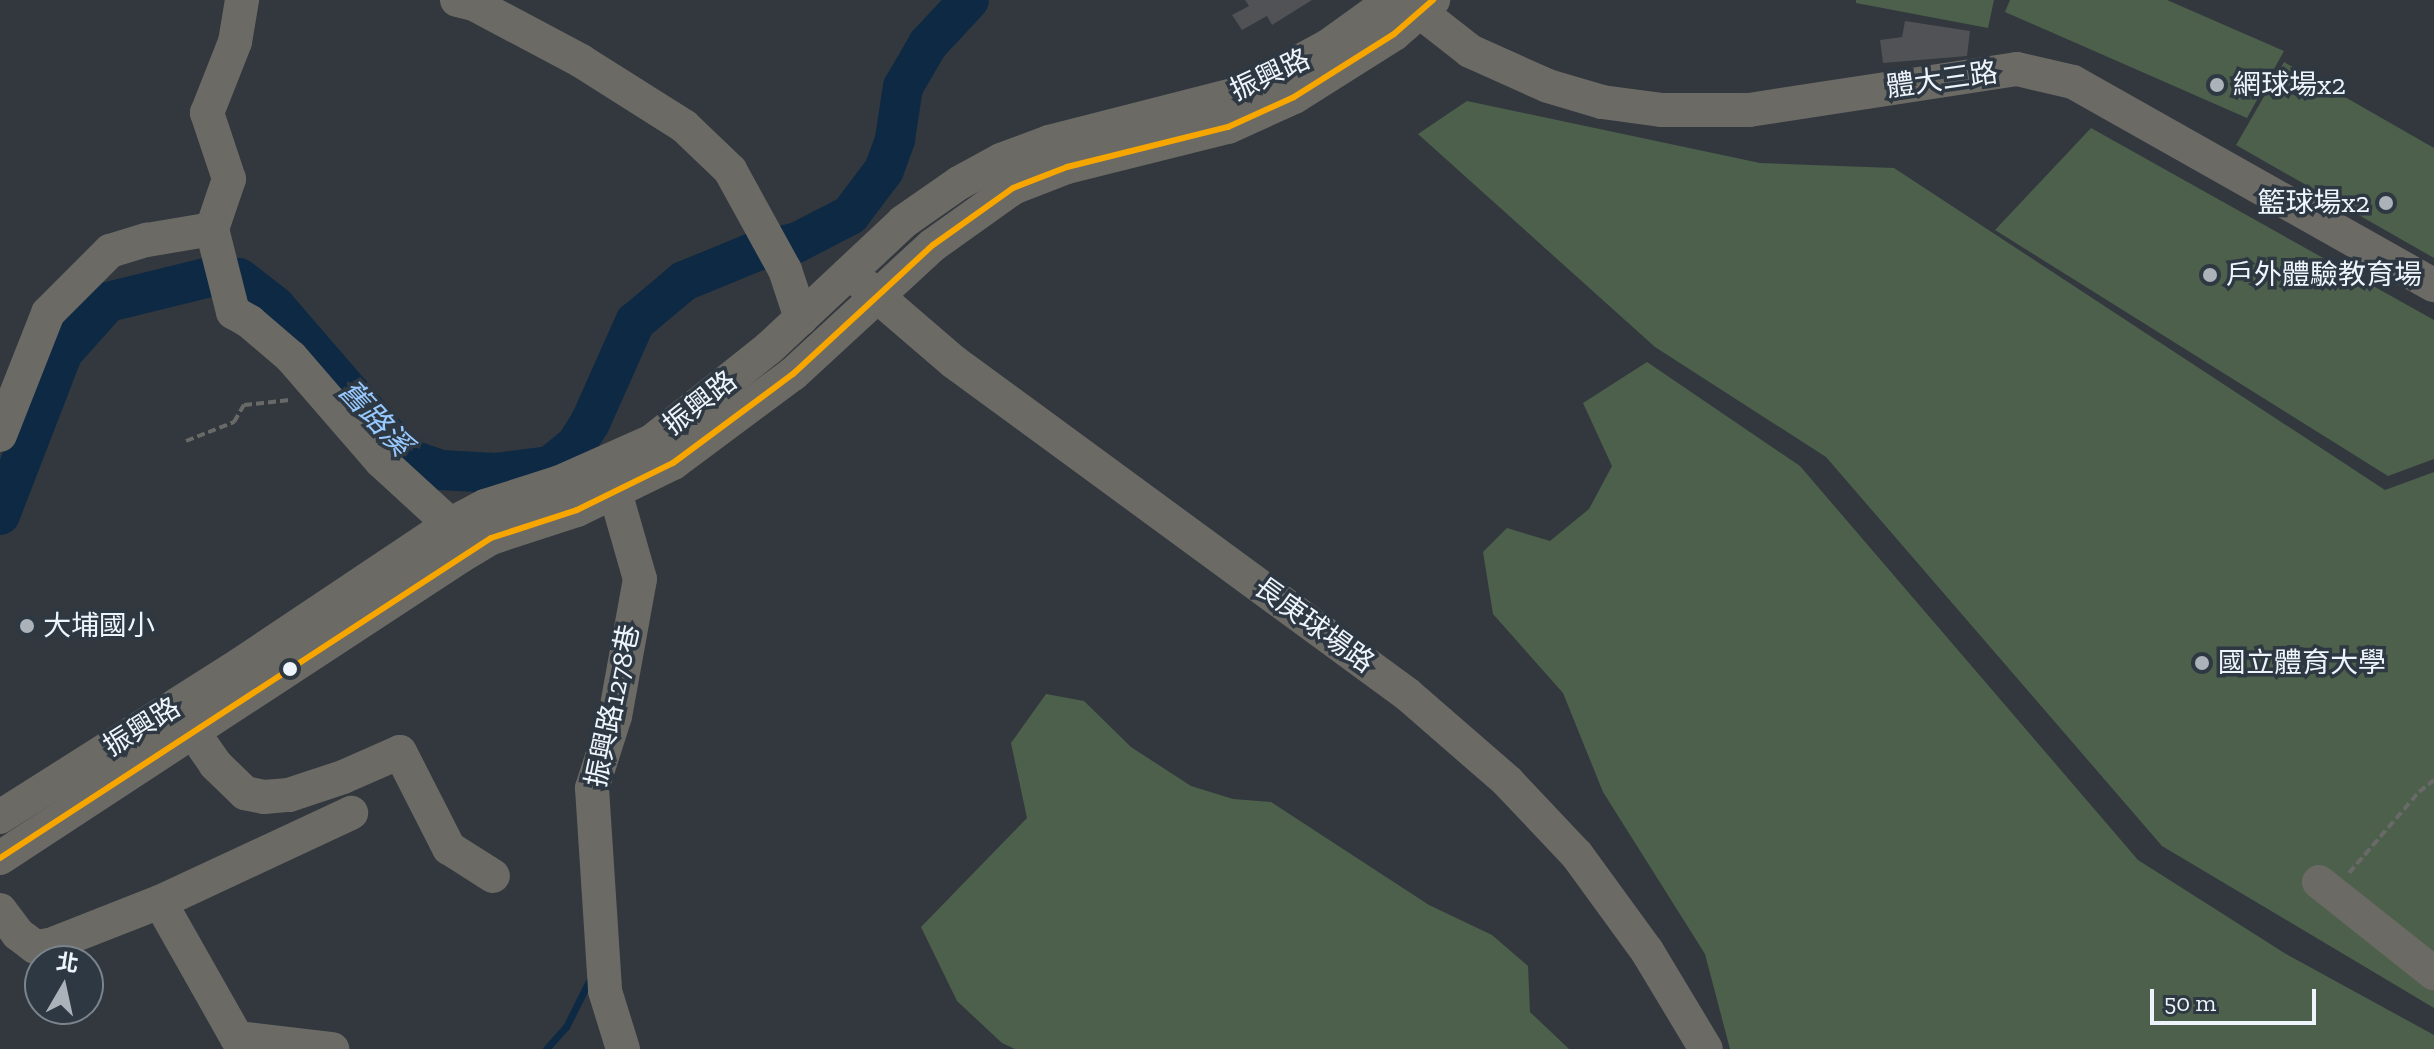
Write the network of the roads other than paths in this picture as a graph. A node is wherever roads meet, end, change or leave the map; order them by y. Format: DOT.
graph roads {
  1 [pos="242,0"];
  2 [pos="457,0"];
  3 [pos="1412,3"];
  4 [pos="212,229"];
  5 [pos="850,271"];
  6 [pos="2434,285"];
  7 [pos="879,299"];
  8 [pos="801,318"];
  9 [pos="0,435"];
  10 [pos="610,476"];
  11 [pos="449,525"];
  12 [pos="477,547"];
  13 [pos="193,732"];
  14 [pos="351,813"];
  15 [pos="0,817"];
  16 [pos="0,858"];
  17 [pos="493,876"];
  18 [pos="2327,888"];
  19 [pos="160,902"];
  20 [pos="0,910"];
  21 [pos="2434,973"];
  22 [pos="332,1049"];
  23 [pos="623,1049"];
  24 [pos="1706,1049"];
  1 -- 4 [label="street"];
  2 -- 8 [label="street"];
  3 -- 5 [label="street, 振興路"];
  3 -- 6 [label="street, 體大三路"];
  3 -- 7 [label="street, 振興路"];
  4 -- 9 [label="street"];
  4 -- 11 [label="street"];
  5 -- 7 [label="street, 長庚球場路"];
  5 -- 8 [label="street, 振興路"];
  7 -- 10 [label="street, 振興路"];
  7 -- 24 [label="street, 長庚球場路"];
  8 -- 10 [label="street, 振興路"];
  10 -- 11 [label="street, 振興路"];
  10 -- 12 [label="street, 振興路"];
  10 -- 23 [label="street, 振興路1278巷"];
  11 -- 12 [label="street"];
  11 -- 15 [label="street, 振興路"];
  12 -- 13 [label="street, 振興路"];
  13 -- 16 [label="street, 振興路"];
  13 -- 17 [label="street"];
  14 -- 19 [label="street"];
  18 -- 21 [label="street"];
  19 -- 20 [label="street"];
  19 -- 22 [label="street"];
}
